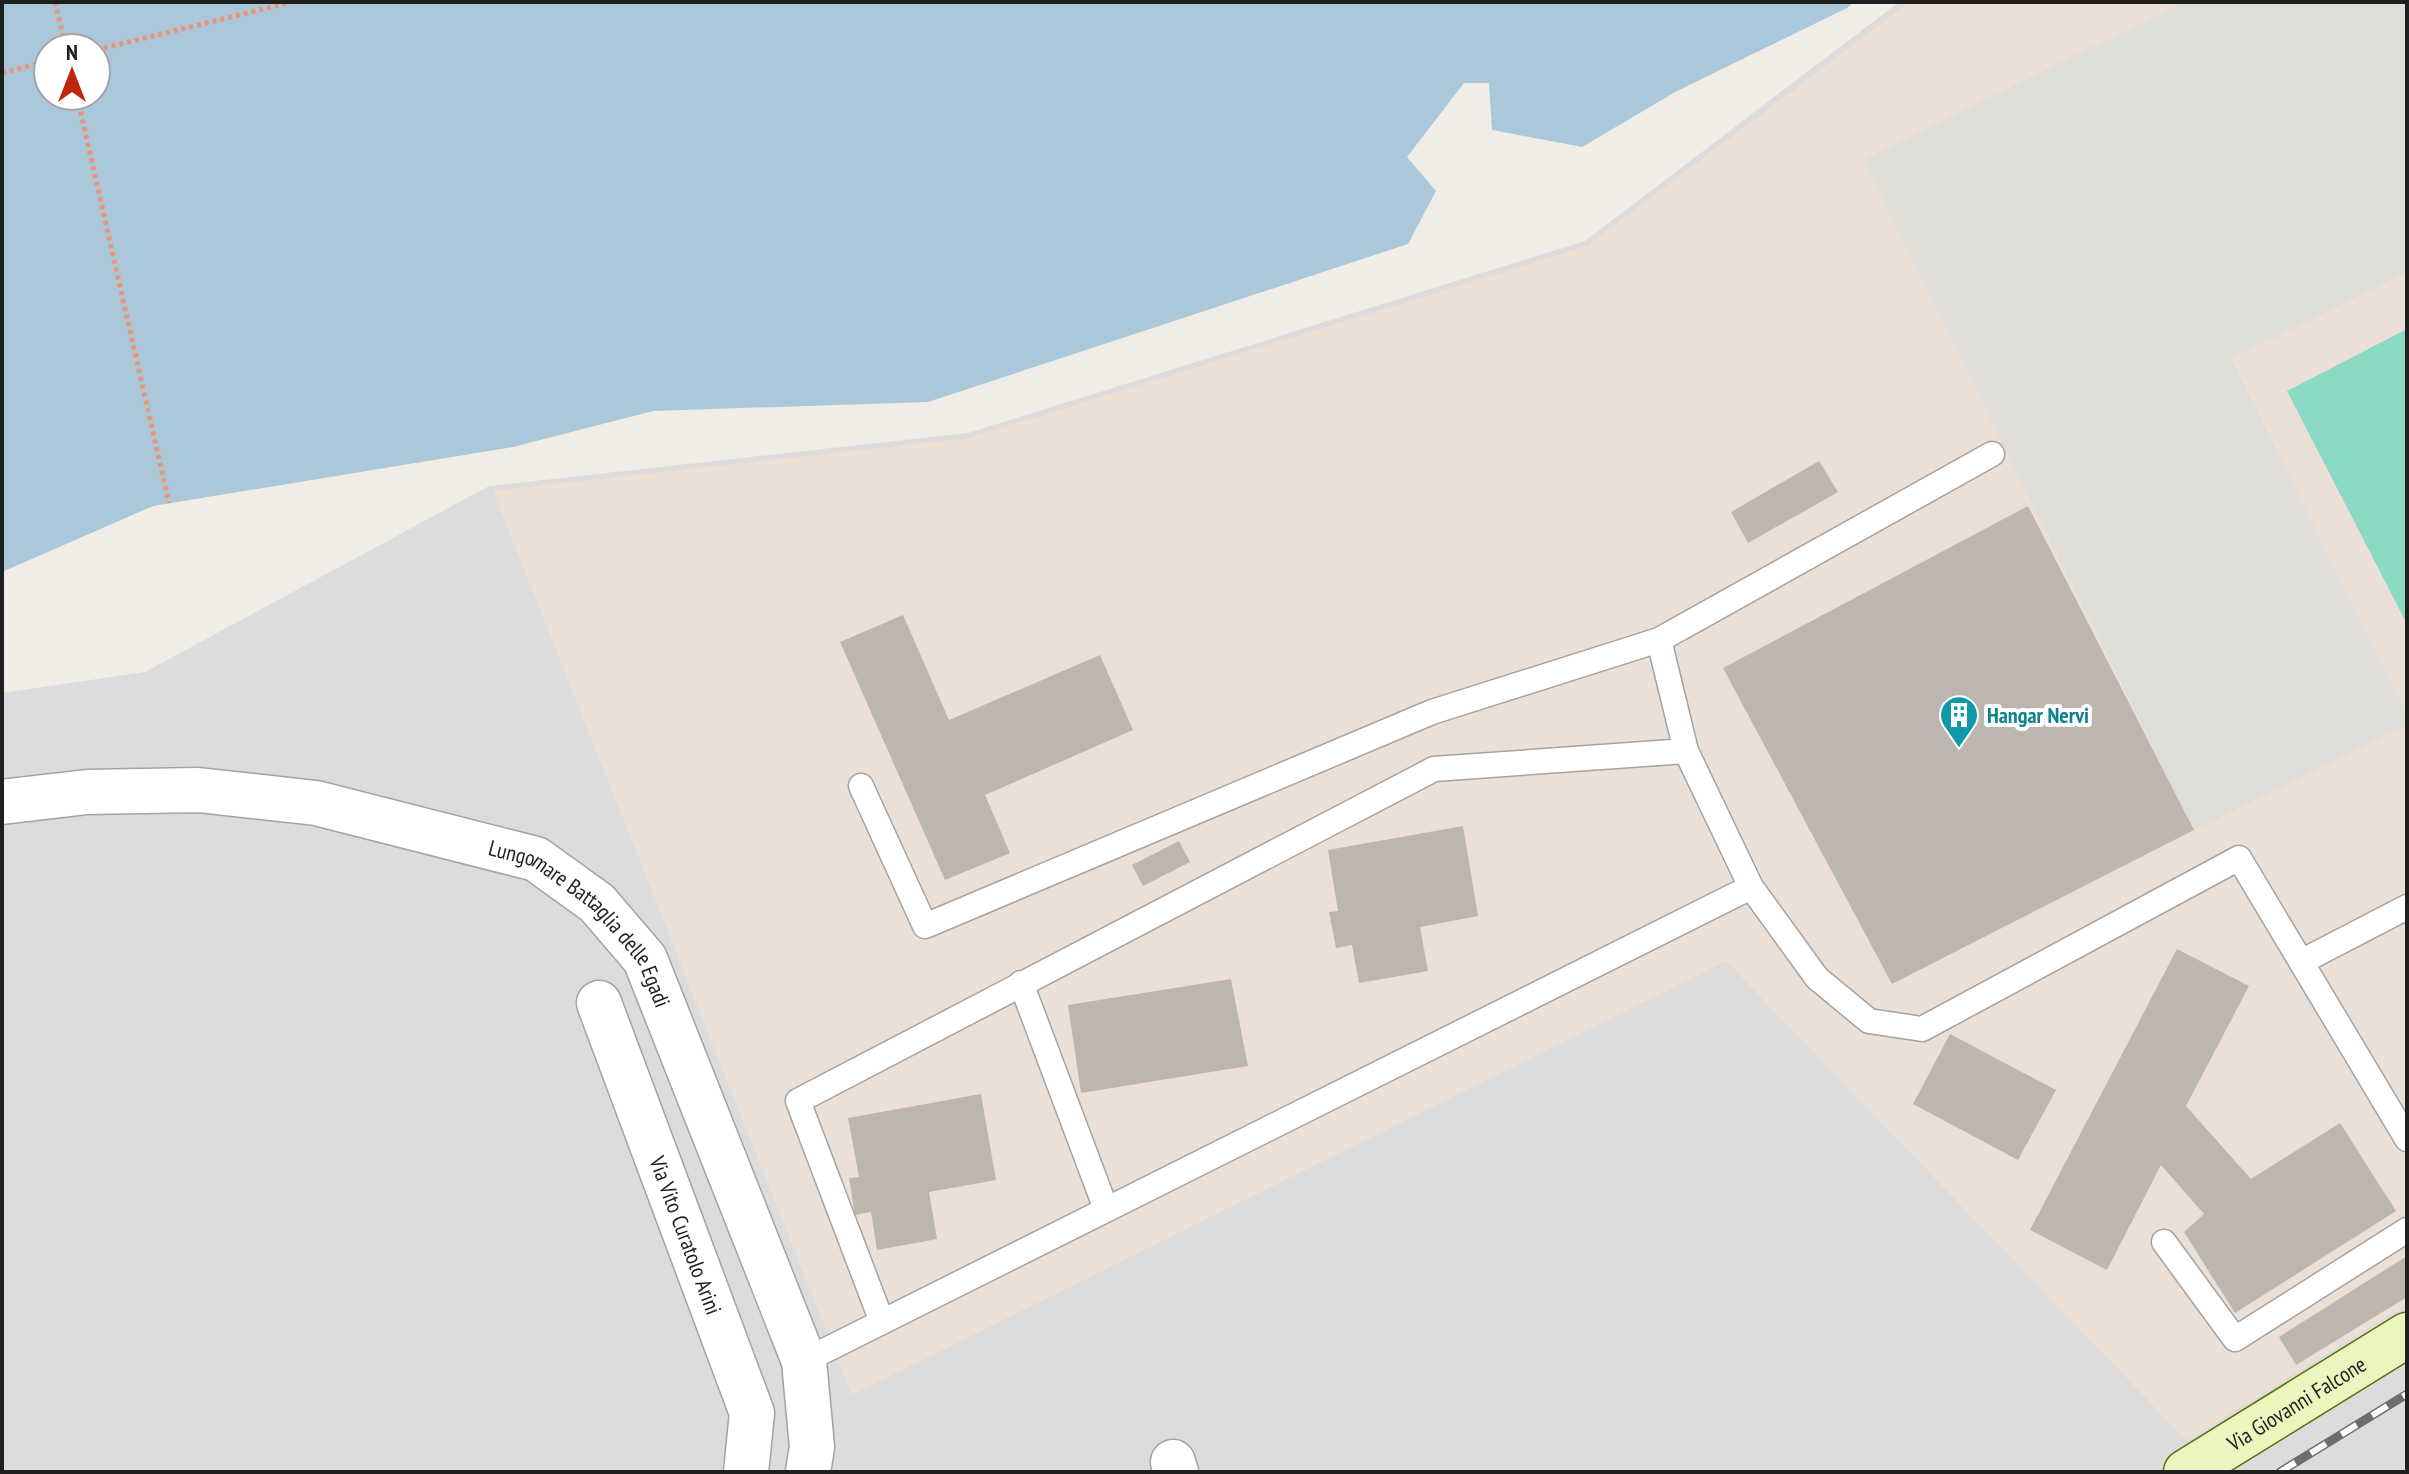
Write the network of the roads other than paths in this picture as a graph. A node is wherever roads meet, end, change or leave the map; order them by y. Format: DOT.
graph roads {
  1 [pos="1992,454"];
  2 [pos="1659,640"];
  3 [pos="1686,751"];
  4 [pos="861,786"];
  5 [pos="2,802"];
  6 [pos="1751,887"];
  7 [pos="2407,907"];
  8 [pos="2301,962"];
  9 [pos="1021,983"];
  10 [pos="599,1003"];
  11 [pos="2407,1139"];
  12 [pos="1106,1209"];
  13 [pos="2407,1230"];
  14 [pos="2164,1242"];
  15 [pos="882,1322"];
  16 [pos="2407,1335"];
  17 [pos="804,1361"];
  18 [pos="746,1472"];
  19 [pos="808,1472"];
  20 [pos="2186,1472"];
  1 -- 2 [label="lane"];
  2 -- 3 [label="lane"];
  2 -- 4 [label="lane"];
  3 -- 6 [label="lane"];
  3 -- 9 [label="lane"];
  5 -- 17 [label="street, Lungomare Battaglia delle Egadi"];
  6 -- 8 [label="lane"];
  6 -- 12 [label="lane"];
  7 -- 8 [label="lane"];
  8 -- 11 [label="lane"];
  9 -- 12 [label="lane"];
  9 -- 15 [label="lane"];
  10 -- 18 [label="street, Via Vito Curatolo Arini"];
  12 -- 15 [label="lane"];
  13 -- 14 [label="lane"];
  15 -- 17 [label="lane"];
  16 -- 20 [label="main road, Via Giovanni Falcone"];
  17 -- 19 [label="street, Lungomare Battaglia delle Egadi"];
}
